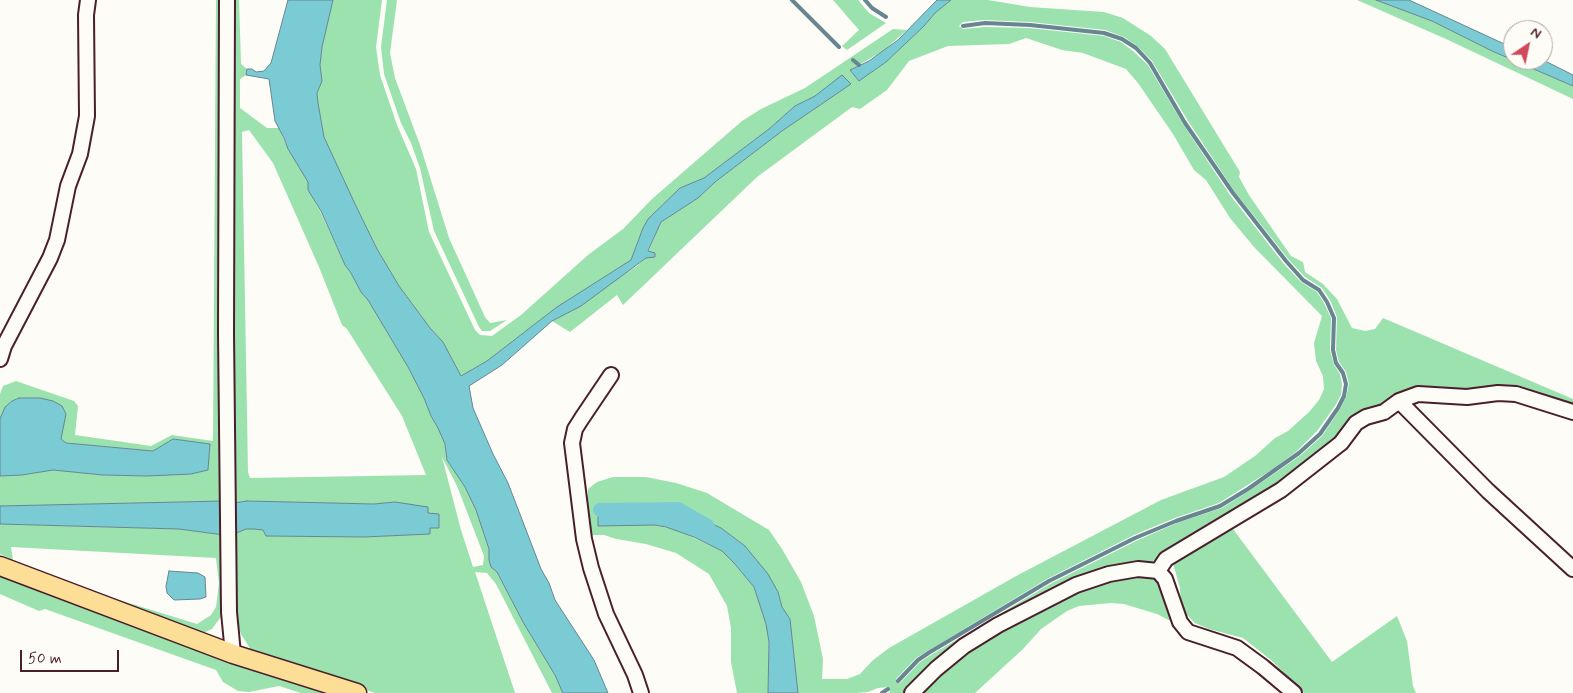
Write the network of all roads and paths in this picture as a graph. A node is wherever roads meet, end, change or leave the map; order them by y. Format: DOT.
graph roads {
  1 [pos="88,0"];
  2 [pos="227,0"];
  3 [pos="0,359"];
  4 [pos="611,374"];
  5 [pos="1399,401"];
  6 [pos="1573,412"];
  7 [pos="4,566"];
  8 [pos="1573,568"];
  9 [pos="1158,570"];
  10 [pos="233,654"];
  11 [pos="356,693"];
  12 [pos="641,693"];
  13 [pos="912,693"];
  14 [pos="1294,693"];
  1 -- 3 [label="street"];
  2 -- 10 [label="street"];
  4 -- 12 [label="street"];
  5 -- 6 [label="street"];
  5 -- 8 [label="street"];
  5 -- 9 [label="street"];
  7 -- 10 [label="main road"];
  9 -- 13 [label="street"];
  9 -- 14 [label="street"];
  10 -- 11 [label="main road"];
}
